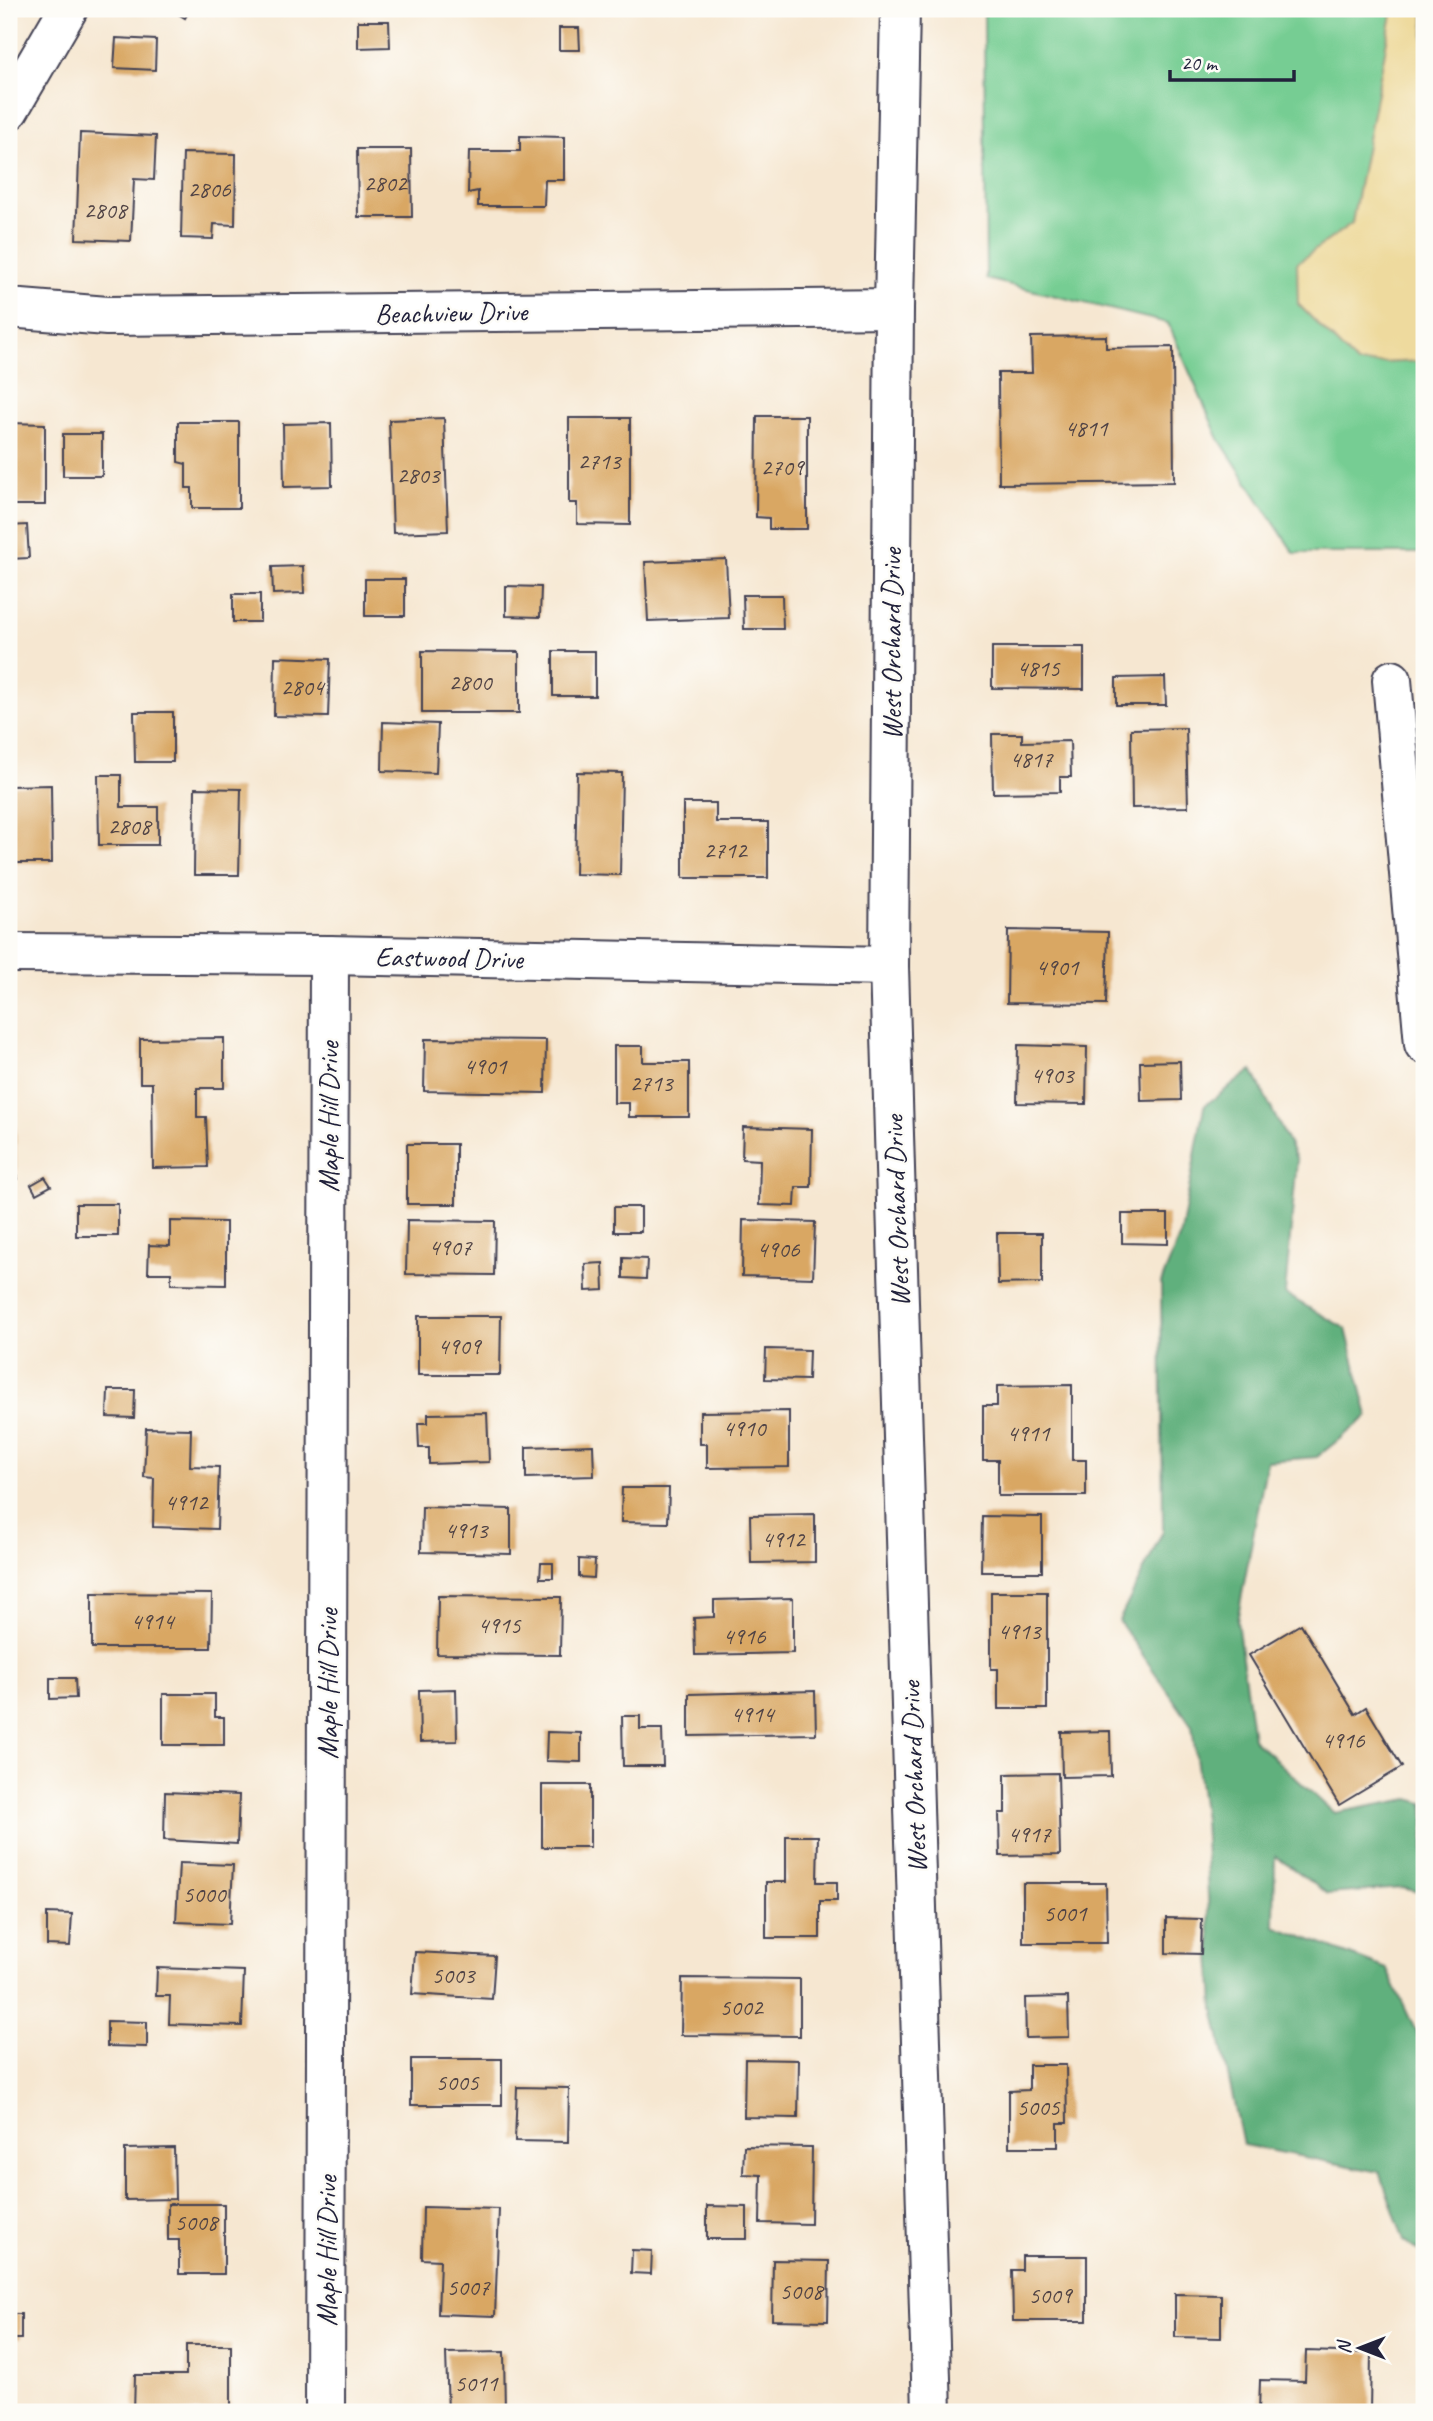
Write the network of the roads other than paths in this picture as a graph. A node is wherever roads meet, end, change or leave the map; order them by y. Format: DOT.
graph roads {
  1 [pos="68,9"];
  2 [pos="900,9"];
  3 [pos="9,110"];
  4 [pos="894,307"];
  5 [pos="9,308"];
  6 [pos="1392,680"];
  7 [pos="9,953"];
  8 [pos="329,955"];
  9 [pos="889,966"];
  10 [pos="1424,1044"];
  11 [pos="325,2412"];
  12 [pos="932,2412"];
  1 -- 3 [label="street"];
  2 -- 4 [label="street, West Orchard Drive"];
  4 -- 5 [label="street, Beachview Drive"];
  4 -- 9 [label="street, West Orchard Drive"];
  6 -- 10 [label="street"];
  7 -- 8 [label="street, Eastwood Drive"];
  8 -- 9 [label="street, Eastwood Drive"];
  8 -- 11 [label="street, Maple Hill Drive"];
  9 -- 12 [label="street, West Orchard Drive"];
}
